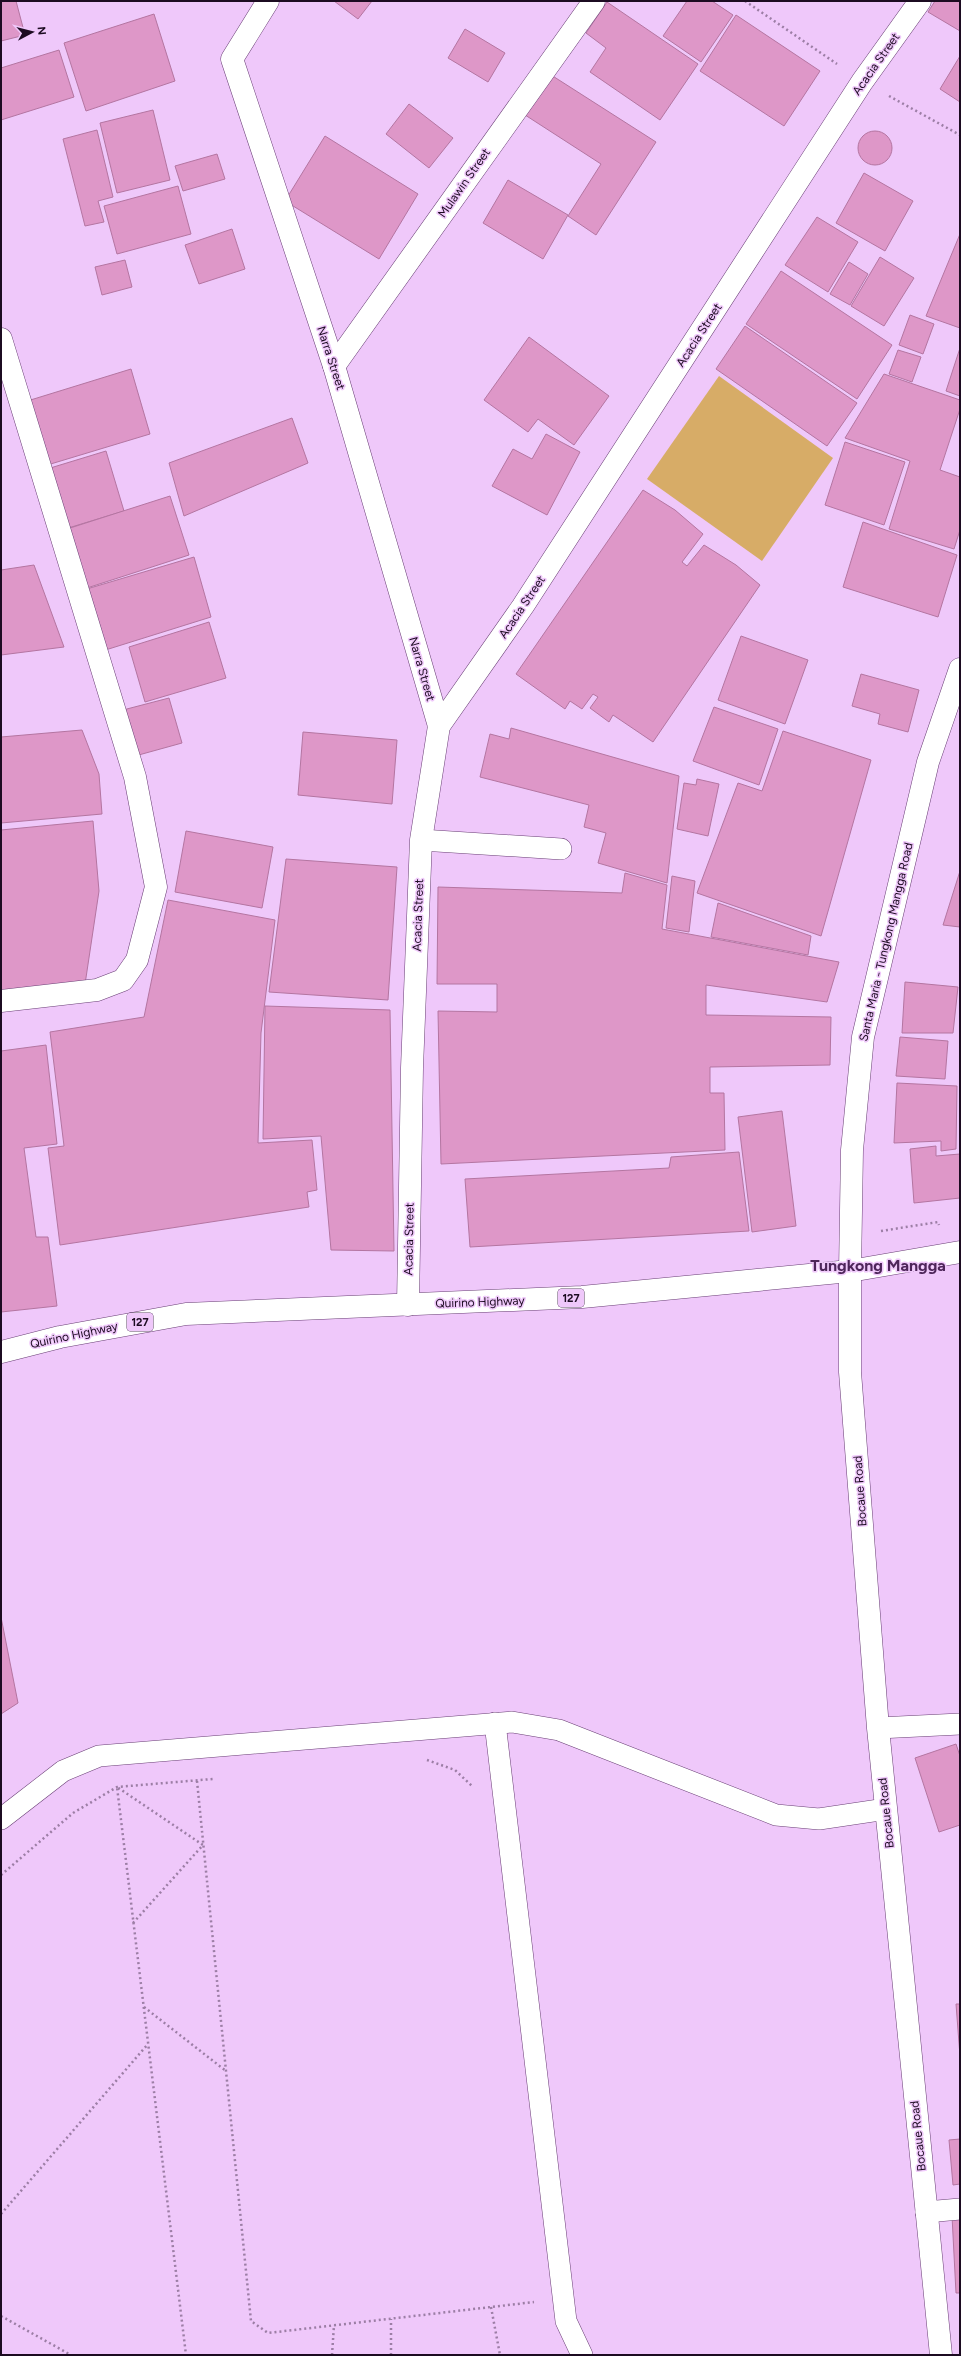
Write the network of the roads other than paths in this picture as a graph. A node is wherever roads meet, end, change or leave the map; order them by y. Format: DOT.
graph roads {
  1 [pos="268,1"];
  2 [pos="594,1"];
  3 [pos="920,1"];
  4 [pos="1,339"];
  5 [pos="334,366"];
  6 [pos="960,669"];
  7 [pos="439,726"];
  8 [pos="421,840"];
  9 [pos="561,849"];
  10 [pos="1,1001"];
  11 [pos="960,1252"];
  12 [pos="850,1271"];
  13 [pos="408,1305"];
  14 [pos="1,1352"];
  15 [pos="495,1723"];
  16 [pos="960,1724"];
  17 [pos="878,1728"];
  18 [pos="886,1809"];
  19 [pos="1,1819"];
  20 [pos="960,2209"];
  21 [pos="926,2212"];
  22 [pos="582,2355"];
  23 [pos="940,2355"];
  1 -- 5 [label="street, Narra Street"];
  2 -- 5 [label="street, Mulawin Street"];
  3 -- 7 [label="street, Acacia Street"];
  4 -- 10 [label="street"];
  5 -- 7 [label="street, Narra Street"];
  6 -- 12 [label="street, Santa Maria - Tungkong Mangga Road"];
  7 -- 8 [label="street, Acacia Street"];
  8 -- 9 [label="lane"];
  8 -- 13 [label="street, Acacia Street"];
  11 -- 12 [label="street, Quirino Highway / 127"];
  12 -- 13 [label="street, Quirino Highway / 127"];
  12 -- 17 [label="street, Bocaue Road"];
  13 -- 14 [label="street, Quirino Highway / 127"];
  15 -- 18 [label="lane"];
  15 -- 19 [label="lane"];
  15 -- 22 [label="lane"];
  16 -- 17 [label="lane"];
  17 -- 18 [label="street, Bocaue Road"];
  18 -- 21 [label="street, Bocaue Road"];
  20 -- 21 [label="lane"];
  21 -- 23 [label="street, Bocaue Road"];
}
